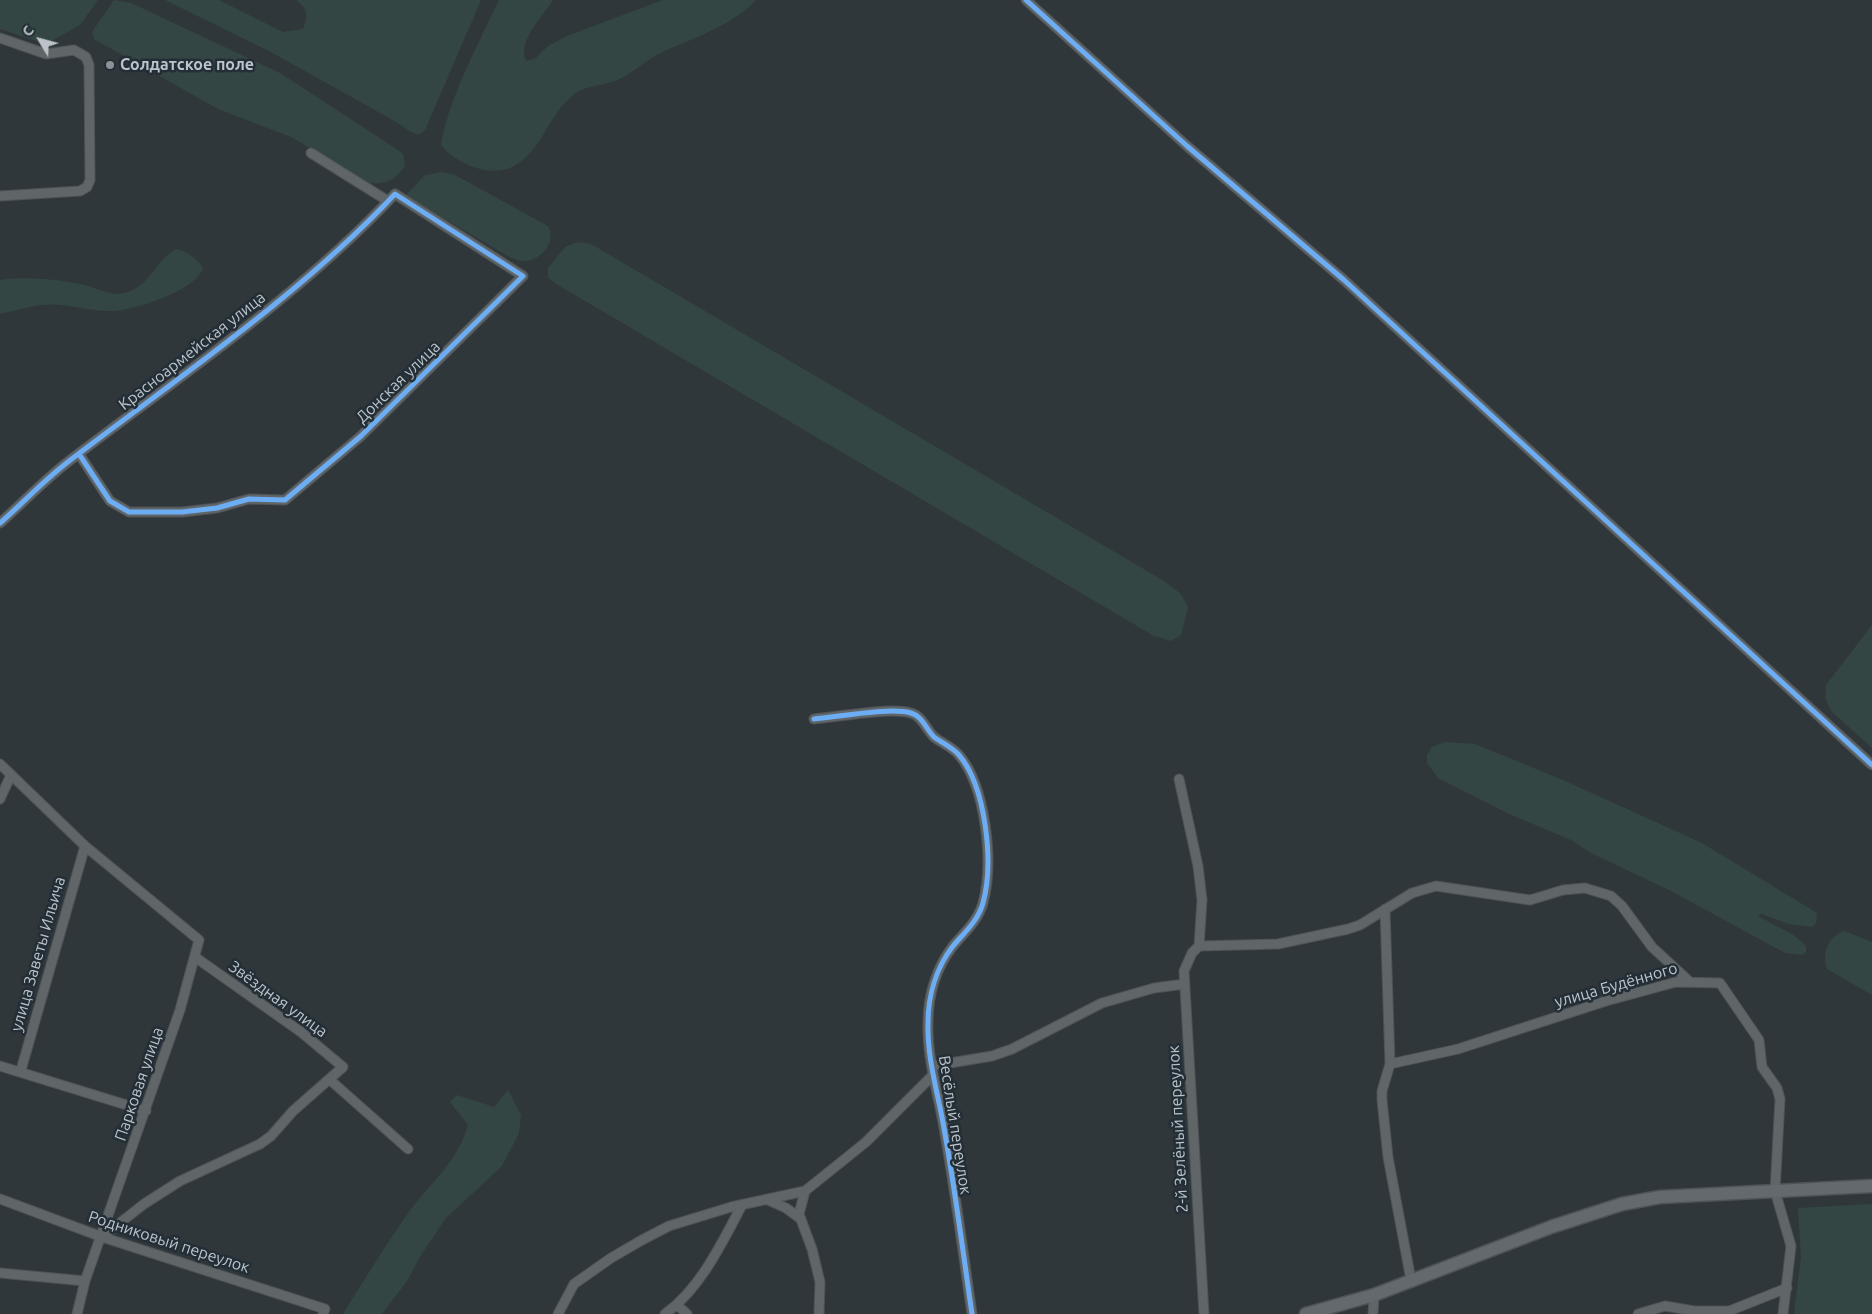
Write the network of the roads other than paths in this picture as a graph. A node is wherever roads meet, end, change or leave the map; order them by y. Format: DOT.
graph roads {
  1 [pos="1026,0"];
  2 [pos="0,38"];
  3 [pos="310,153"];
  4 [pos="0,196"];
  5 [pos="388,201"];
  6 [pos="524,276"];
  7 [pos="79,454"];
  8 [pos="0,524"];
  9 [pos="814,719"];
  10 [pos="0,764"];
  11 [pos="1872,765"];
  12 [pos="11,775"];
  13 [pos="1178,779"];
  14 [pos="0,799"];
  15 [pos="85,846"];
  16 [pos="1385,909"];
  17 [pos="1199,946"];
  18 [pos="195,957"];
  19 [pos="1689,981"];
  20 [pos="1184,984"];
  21 [pos="1390,1064"];
  22 [pos="0,1066"];
  23 [pos="21,1070"];
  24 [pos="932,1071"];
  25 [pos="330,1079"];
  26 [pos="146,1111"];
  27 [pos="408,1149"];
  28 [pos="1872,1186"];
  29 [pos="805,1191"];
  30 [pos="1775,1191"];
  31 [pos="0,1198"];
  32 [pos="768,1200"];
  33 [pos="742,1204"];
  34 [pos="801,1219"];
  35 [pos="102,1237"];
  36 [pos="0,1273"];
  37 [pos="1411,1280"];
  38 [pos="85,1281"];
  39 [pos="1787,1288"];
  40 [pos="1374,1295"];
  41 [pos="677,1306"];
  42 [pos="1725,1312"];
  43 [pos="77,1314"];
  44 [pos="323,1314"];
  45 [pos="558,1314"];
  46 [pos="665,1314"];
  47 [pos="687,1314"];
  48 [pos="819,1314"];
  49 [pos="972,1314"];
  50 [pos="1204,1314"];
  51 [pos="1306,1314"];
  52 [pos="1373,1314"];
  53 [pos="1638,1314"];
  54 [pos="1783,1314"];
  1 -- 11 [label="street"];
  2 -- 4 [label="street"];
  3 -- 5 [label="street"];
  5 -- 6 [label="street, Красноармейская улица"];
  5 -- 7 [label="street, Красноармейская улица"];
  6 -- 7 [label="street, Донская улица"];
  7 -- 8 [label="street, Красноармейская улица"];
  9 -- 24 [label="street, Весёлый переулок"];
  10 -- 12 [label="street"];
  12 -- 14 [label="street"];
  12 -- 15 [label="street"];
  13 -- 17 [label="street, 2-й Зелёный переулок"];
  15 -- 18 [label="street, Парковая улица"];
  15 -- 23 [label="street, улица Заветы Ильича"];
  16 -- 17 [label="street"];
  16 -- 19 [label="street"];
  16 -- 21 [label="street"];
  17 -- 20 [label="street, 2-й Зелёный переулок"];
  18 -- 25 [label="street, Звёздная улица"];
  18 -- 26 [label="street, Парковая улица"];
  19 -- 21 [label="street, улица Будённого"];
  19 -- 30 [label="street, улица Будённого"];
  20 -- 24 [label="street, Весёлый переулок"];
  20 -- 50 [label="street, 2-й Зелёный переулок"];
  21 -- 37 [label="street"];
  22 -- 23 [label="street"];
  23 -- 26 [label="street"];
  24 -- 29 [label="street, Весёлый переулок"];
  24 -- 49 [label="street, Весёлый переулок"];
  25 -- 27 [label="street"];
  25 -- 35 [label="street"];
  26 -- 35 [label="street, Парковая улица"];
  28 -- 30 [label="main road"];
  29 -- 32 [label="street, Весёлый переулок"];
  29 -- 34 [label="street"];
  30 -- 37 [label="main road"];
  30 -- 39 [label="street"];
  31 -- 35 [label="street, Родниковый переулок"];
  32 -- 33 [label="street, Весёлый переулок"];
  32 -- 34 [label="street"];
  33 -- 41 [label="street"];
  33 -- 45 [label="street, Весёлый переулок"];
  34 -- 48 [label="street"];
  35 -- 38 [label="street, Парковая улица"];
  35 -- 44 [label="street, Родниковый переулок"];
  36 -- 38 [label="street"];
  37 -- 40 [label="main road"];
  38 -- 43 [label="street, Парковая улица"];
  39 -- 42 [label="street"];
  39 -- 54 [label="street"];
  40 -- 51 [label="main road"];
  40 -- 52 [label="street"];
  41 -- 46 [label="street"];
  41 -- 47 [label="street"];
  42 -- 53 [label="street"];
}
